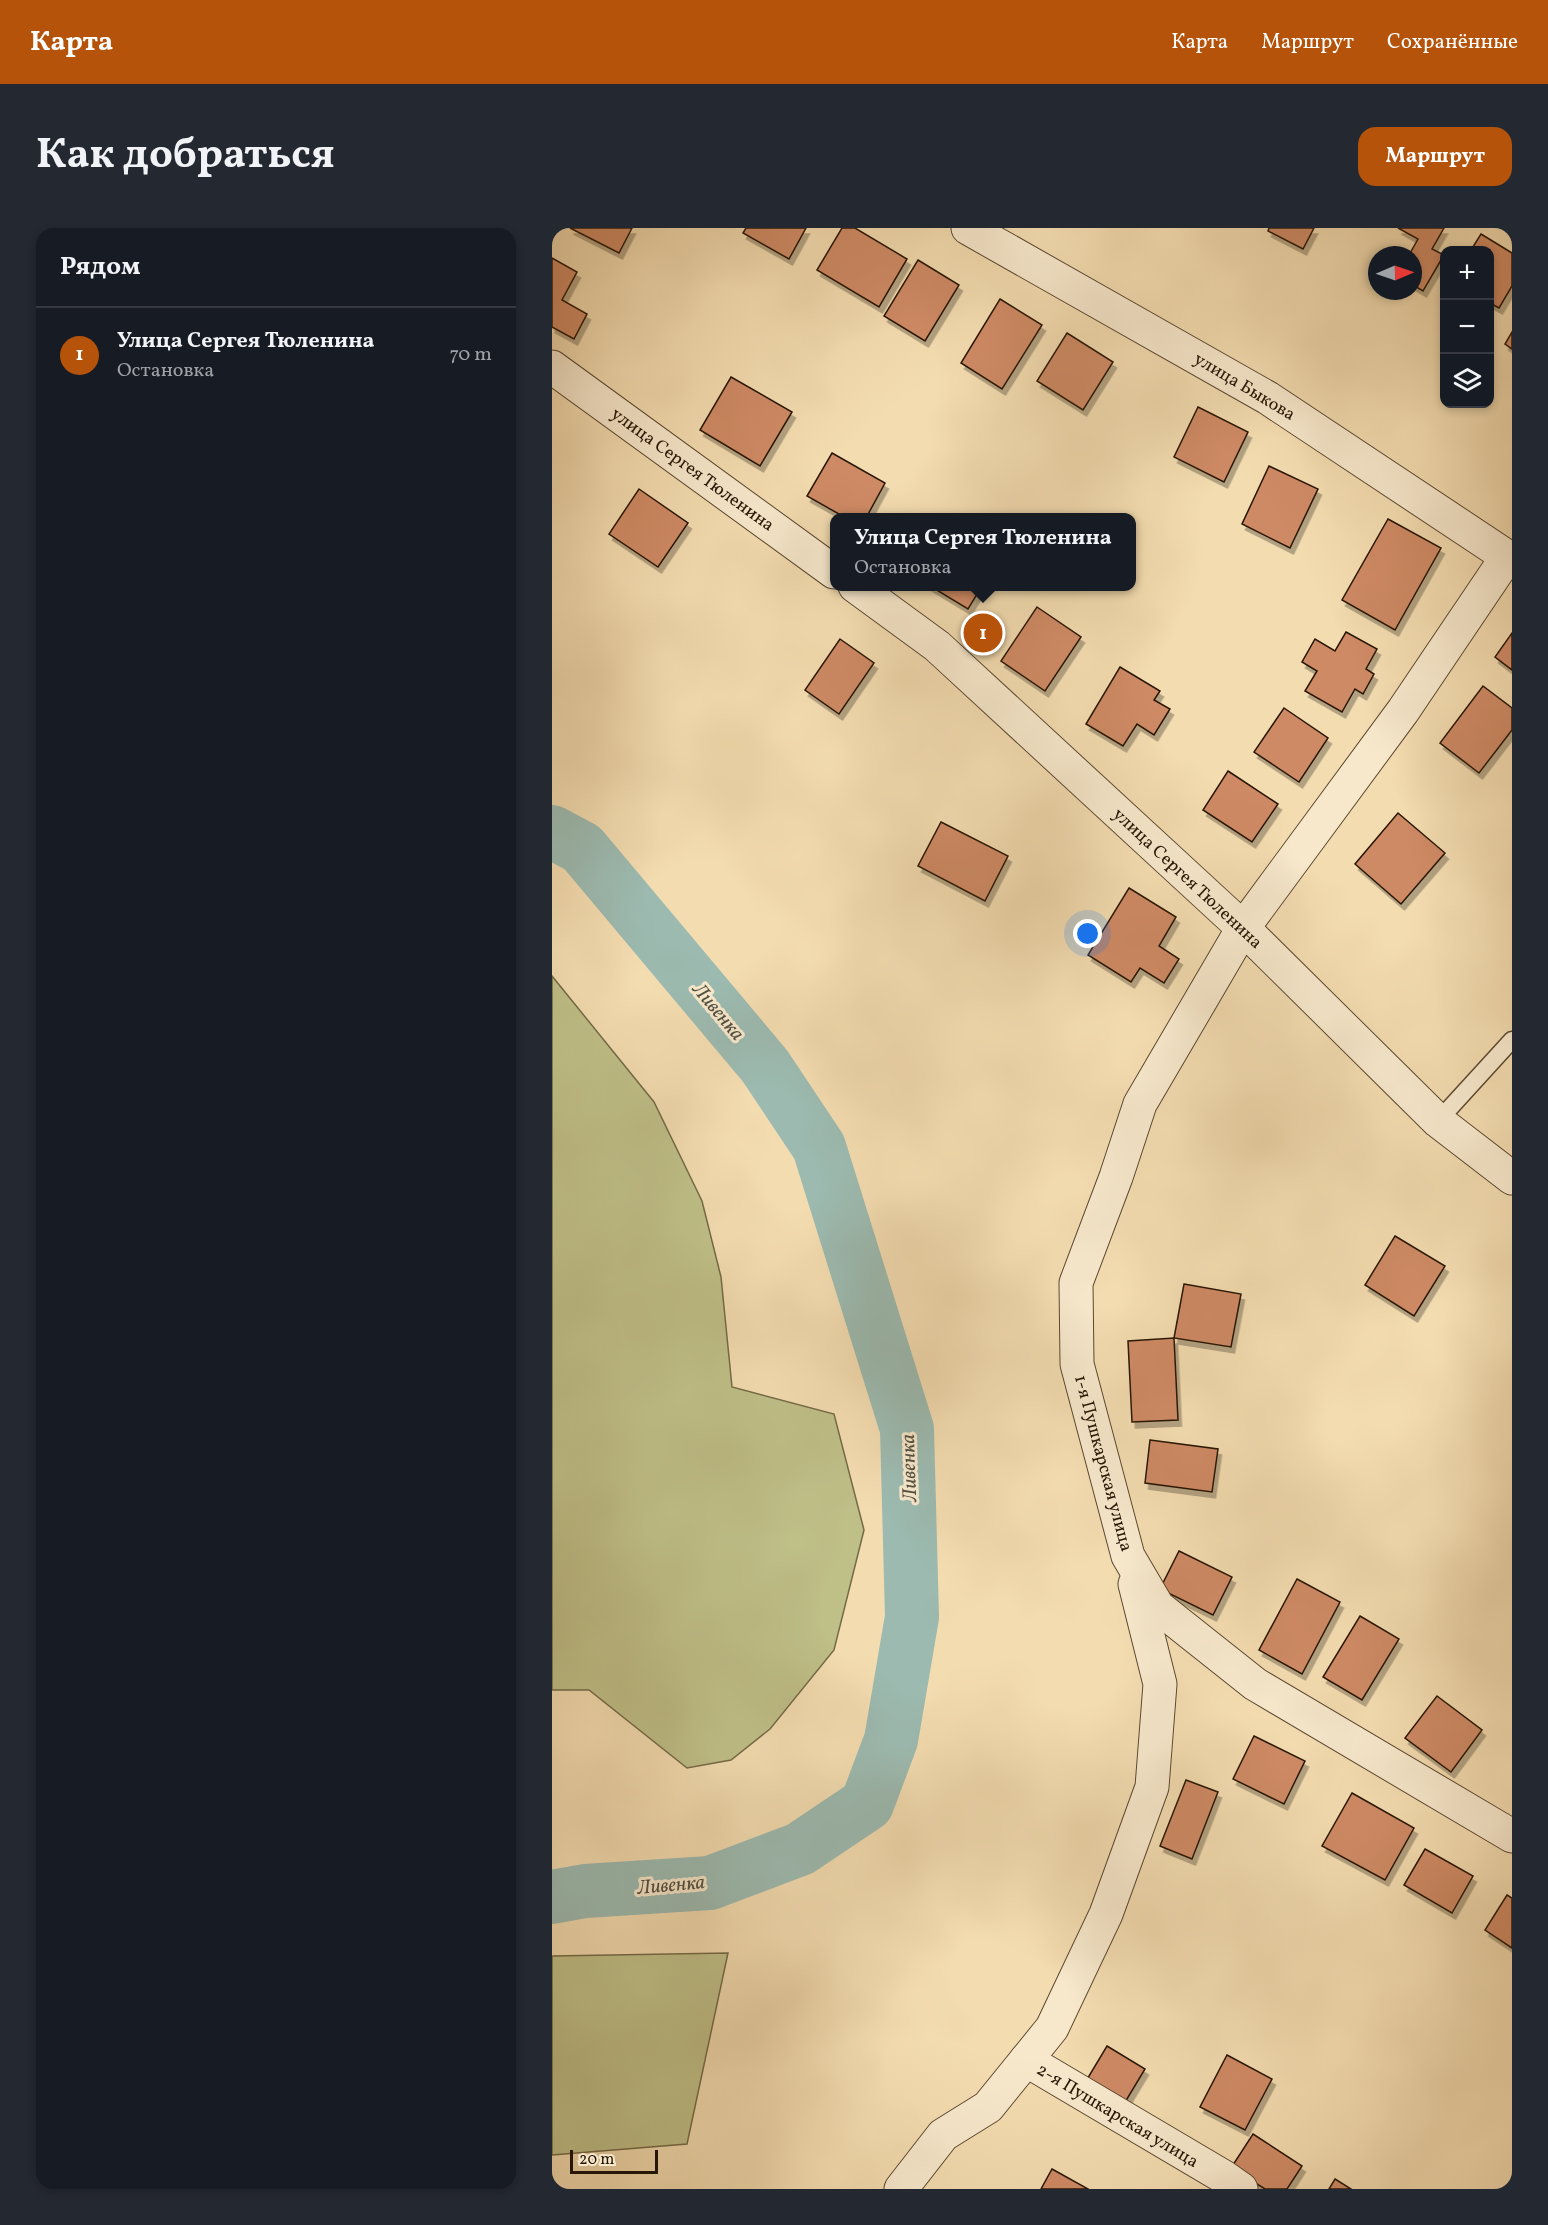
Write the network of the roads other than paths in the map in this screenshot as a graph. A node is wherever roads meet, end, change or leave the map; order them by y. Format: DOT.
graph roads {
  1 [pos="968,228"];
  2 [pos="552,367"];
  3 [pos="1509,559"];
  4 [pos="830,569"];
  5 [pos="862,591"];
  6 [pos="1243,928"];
  7 [pos="1512,1040"];
  8 [pos="1438,1121"];
  9 [pos="1512,1178"];
  10 [pos="1128,1556"];
  11 [pos="1512,1836"];
  12 [pos="1026,2060"];
  13 [pos="901,2189"];
  14 [pos="1240,2189"];
  1 -- 3 [label="street, улица Быкова"];
  2 -- 4 [label="street, улица Сергея Тюленина"];
  3 -- 6 [label="street, 1-я Пушкарская улица"];
  5 -- 6 [label="street, улица Сергея Тюленина"];
  6 -- 8 [label="street, улица Сергея Тюленина"];
  6 -- 10 [label="street, 1-я Пушкарская улица"];
  7 -- 8 [label="lane"];
  8 -- 9 [label="street, улица Сергея Тюленина"];
  10 -- 11 [label="street, 1-я Пушкарская улица"];
  10 -- 12 [label="street"];
  12 -- 13 [label="street"];
  12 -- 14 [label="street, 2-я Пушкарская улица"];
}
